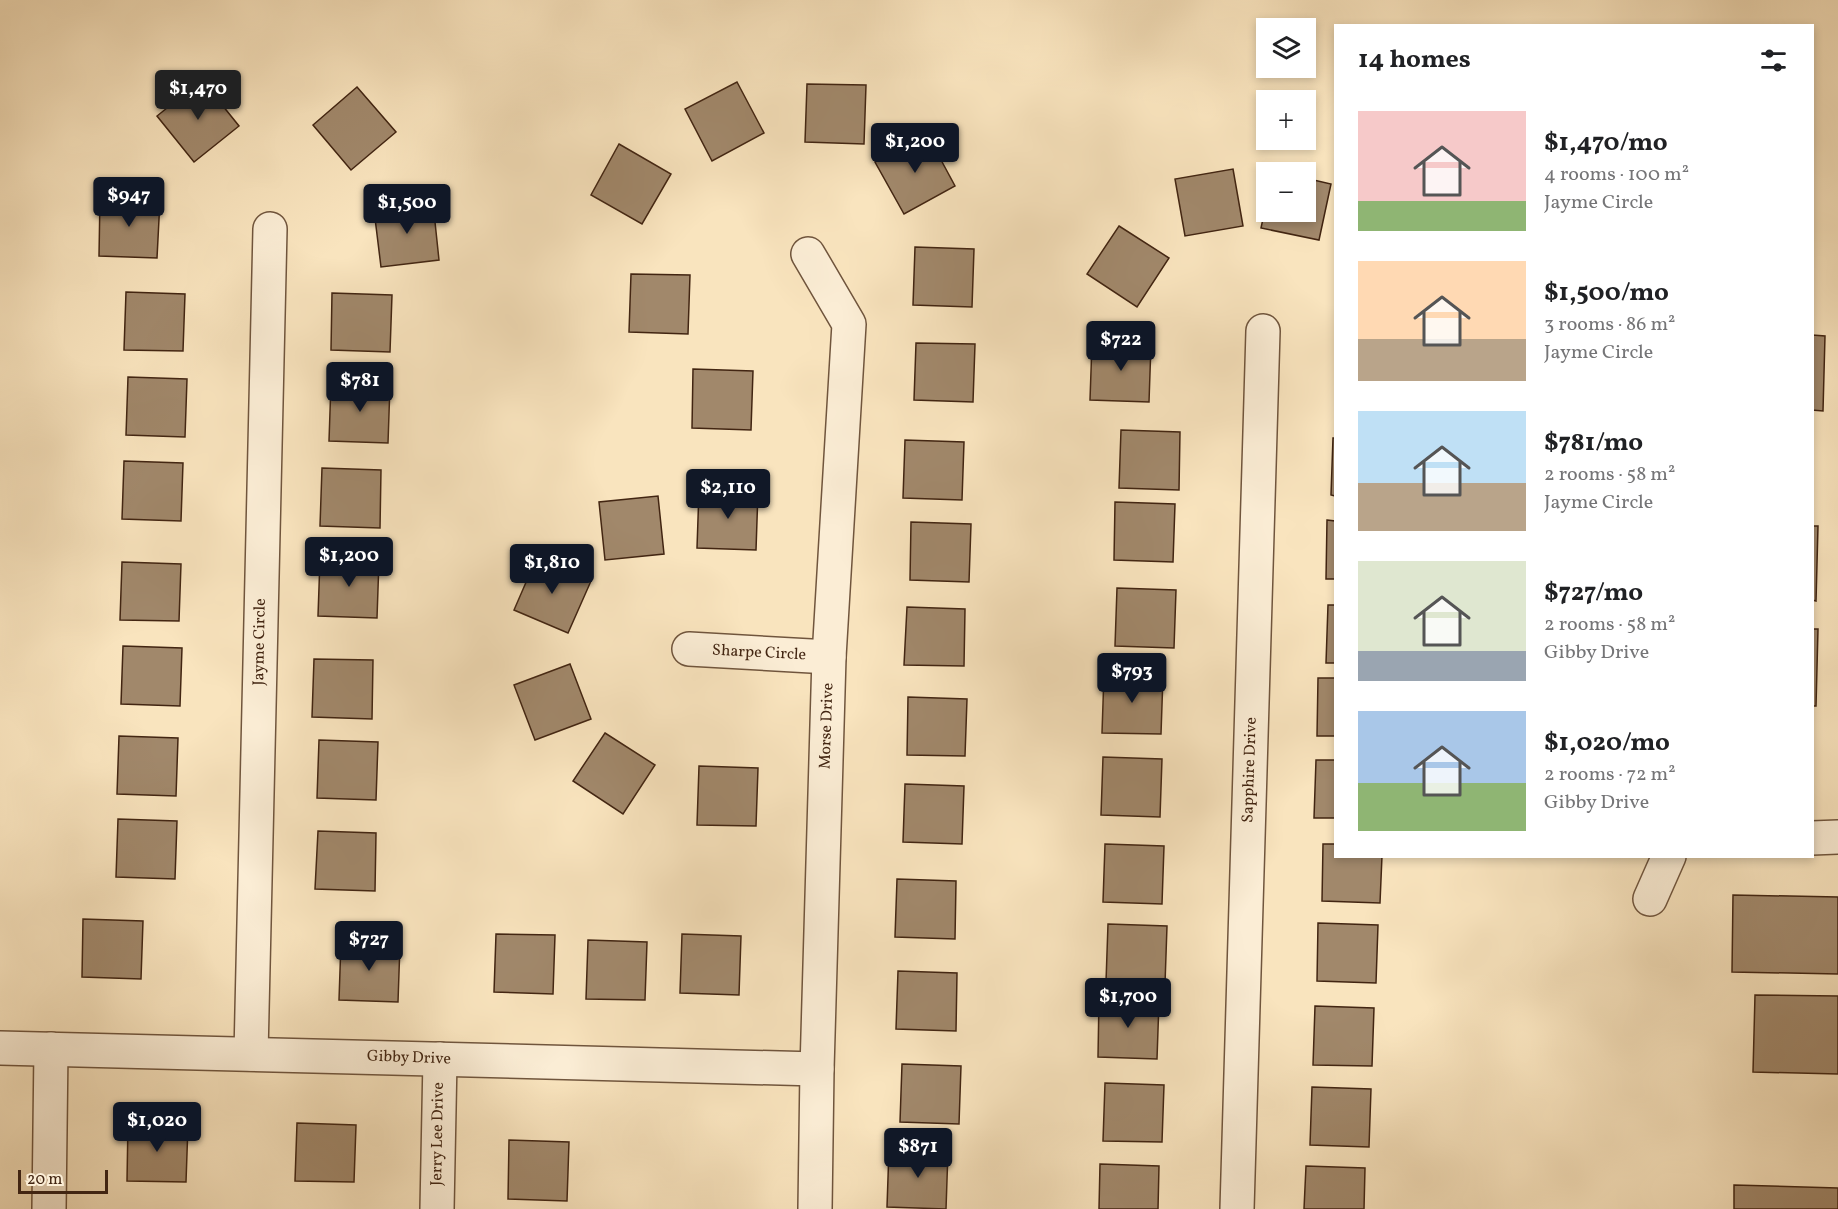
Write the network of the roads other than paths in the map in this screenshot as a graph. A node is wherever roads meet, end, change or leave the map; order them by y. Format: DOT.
graph roads {
  1 [pos="270,229"];
  2 [pos="808,254"];
  3 [pos="1263,331"];
  4 [pos="689,649"];
  5 [pos="829,657"];
  6 [pos="1838,837"];
  7 [pos="1814,838"];
  8 [pos="1668,858"];
  9 [pos="1650,899"];
  10 [pos="0,1048"];
  11 [pos="51,1049"];
  12 [pos="251,1054"];
  13 [pos="440,1059"];
  14 [pos="817,1069"];
  15 [pos="49,1209"];
  16 [pos="437,1209"];
  17 [pos="816,1209"];
  18 [pos="1237,1209"];
  1 -- 12 [label="street, Jayme Circle"];
  2 -- 5 [label="street, Morse Drive"];
  3 -- 18 [label="street, Sapphire Drive"];
  4 -- 5 [label="street, Sharpe Circle"];
  5 -- 14 [label="street, Morse Drive"];
  6 -- 7 [label="street"];
  8 -- 9 [label="street"];
  10 -- 11 [label="street, Gibby Drive"];
  11 -- 12 [label="street, Gibby Drive"];
  11 -- 15 [label="street"];
  12 -- 13 [label="street, Gibby Drive"];
  13 -- 14 [label="street, Gibby Drive"];
  13 -- 16 [label="street, Jerry Lee Drive"];
  14 -- 17 [label="street, Morse Drive"];
}
